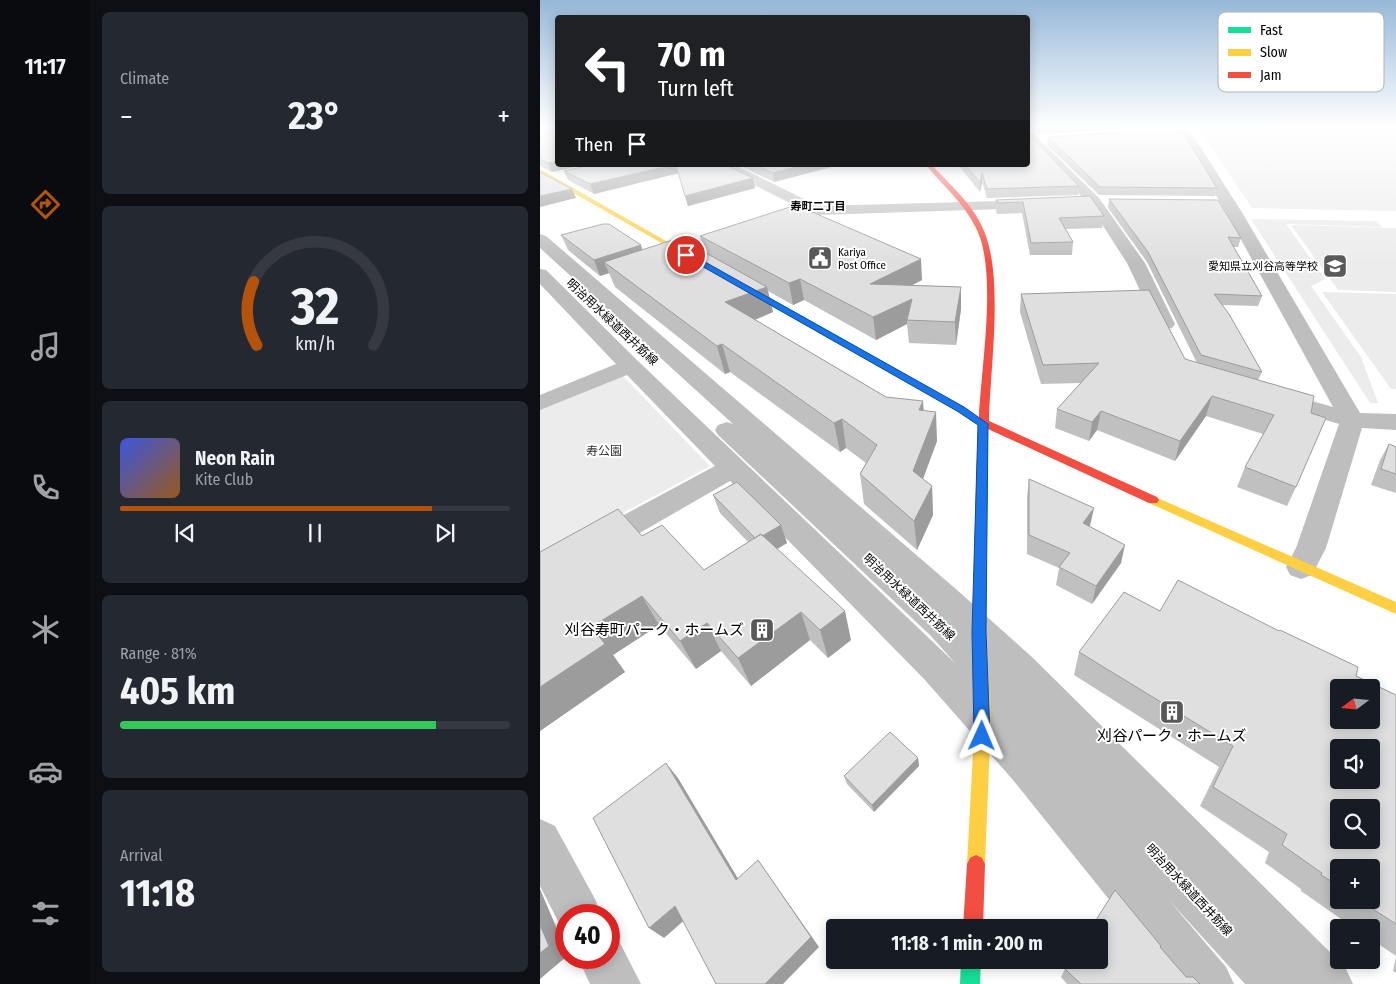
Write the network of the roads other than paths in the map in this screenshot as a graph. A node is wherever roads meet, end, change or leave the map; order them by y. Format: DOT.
graph roads {
  1 [pos="739,172"];
  2 [pos="935,172"];
  3 [pos="1059,172"];
  4 [pos="1202,172"];
  5 [pos="566,174"];
  6 [pos="545,179"];
  7 [pos="1084,202"];
  8 [pos="1113,202"];
  9 [pos="1047,204"];
  10 [pos="967,207"];
  11 [pos="816,211"];
  12 [pos="788,221"];
  13 [pos="540,239"];
  14 [pos="540,255"];
  15 [pos="686,255"];
  16 [pos="703,257"];
  17 [pos="668,261"];
  18 [pos="540,274"];
  19 [pos="729,279"];
  20 [pos="578,292"];
  21 [pos="1175,344"];
  22 [pos="630,366"];
  23 [pos="1264,394"];
  24 [pos="540,403"];
  25 [pos="1352,420"];
  26 [pos="1396,422"];
  27 [pos="983,424"];
  28 [pos="732,468"];
  29 [pos="1301,568"];
  30 [pos="540,575"];
  31 [pos="1396,608"];
  32 [pos="979,632"];
  33 [pos="980,668"];
  34 [pos="983,717"];
  35 [pos="540,841"];
  36 [pos="573,904"];
  37 [pos="973,919"];
  38 [pos="608,969"];
  39 [pos="971,969"];
  40 [pos="616,984"];
  41 [pos="970,984"];
  42 [pos="1209,984"];
  43 [pos="1278,984"];
  44 [pos="1328,984"];
  1 -- 11 [label="street"];
  2 -- 10 [label="street"];
  3 -- 7 [label="street"];
  4 -- 25 [label="street"];
  5 -- 6 [label="street"];
  6 -- 15 [label="street"];
  7 -- 8 [label="street"];
  7 -- 21 [label="street"];
  9 -- 10 [label="street"];
  10 -- 11 [label="street"];
  10 -- 27 [label="street"];
  11 -- 12 [label="street"];
  13 -- 20 [label="street"];
  14 -- 20 [label="street, 明治用水緑道西井筋線"];
  15 -- 16 [label="street"];
  15 -- 17 [label="street"];
  18 -- 20 [label="street"];
  19 -- 27 [label="street"];
  20 -- 22 [label="street"];
  20 -- 32 [label="street"];
  20 -- 33 [label="street, 明治用水緑道西井筋線"];
  22 -- 24 [label="street"];
  22 -- 28 [label="street"];
  23 -- 25 [label="street"];
  25 -- 26 [label="street"];
  25 -- 29 [label="street"];
  27 -- 29 [label="street"];
  27 -- 32 [label="street"];
  28 -- 30 [label="street"];
  28 -- 34 [label="street"];
  29 -- 31 [label="street"];
  32 -- 33 [label="street"];
  32 -- 44 [label="street"];
  33 -- 34 [label="street"];
  33 -- 43 [label="street, 明治用水緑道西井筋線"];
  34 -- 37 [label="street"];
  34 -- 42 [label="street"];
  35 -- 36 [label="street"];
  38 -- 40 [label="street"];
  39 -- 41 [label="street"];
}
